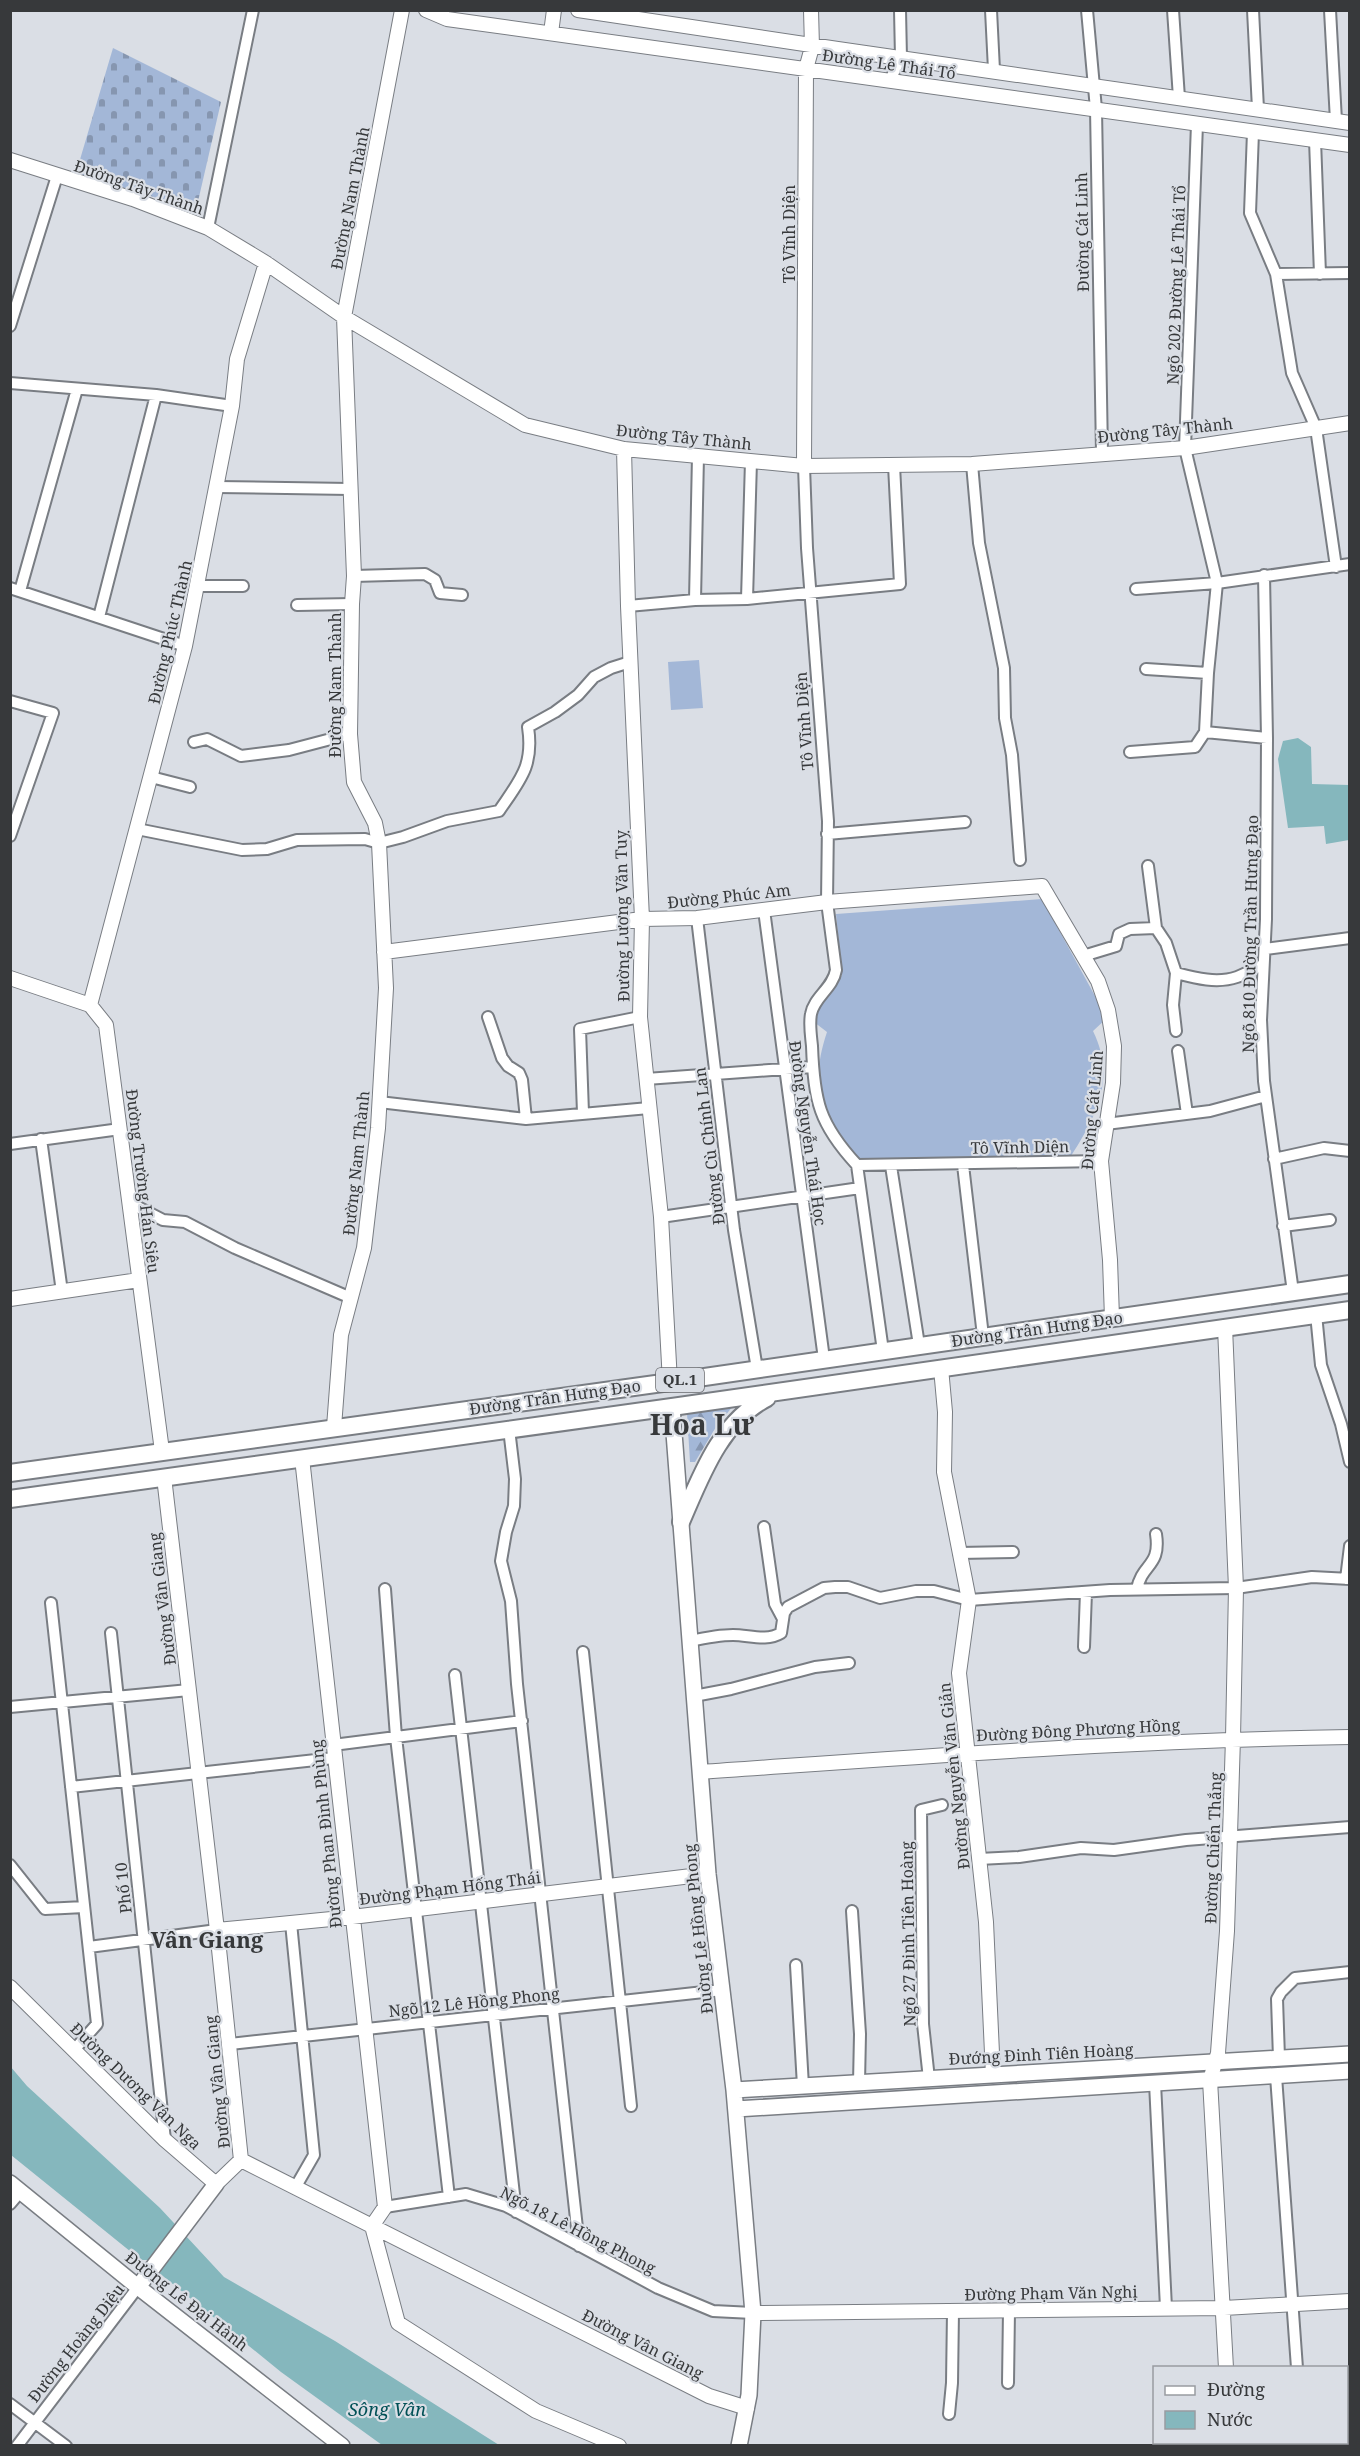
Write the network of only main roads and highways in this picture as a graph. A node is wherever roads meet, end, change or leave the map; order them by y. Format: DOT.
graph roads {
  1 [pos="1350,1284"];
  2 [pos="1350,1310"];
  3 [pos="670,1382"];
  4 [pos="779,1392"];
  5 [pos="672,1407"];
  6 [pos="162,1451"];
  7 [pos="10,1473"];
  8 [pos="164,1476"];
  9 [pos="10,1499"];
  10 [pos="681,1522"];
  11 [pos="1350,2054"];
  12 [pos="1350,2071"];
  13 [pos="734,2090"];
  14 [pos="736,2109"];
  15 [pos="216,2184"];
  16 [pos="16,2187"];
  17 [pos="138,2287"];
  18 [pos="342,2445"];
  19 [pos="739,2445"];
  1 -- 3 [label="highway, Đường Trân Hưng Đạo / QL.1"];
  2 -- 4 [label="highway, Đường Trân Hưng Đạo / QL.1"];
  3 -- 5 [label="highway"];
  3 -- 6 [label="highway, Đường Trân Hưng Đạo / QL.1"];
  4 -- 5 [label="highway, Đường Trân Hưng Đạo / QL.1"];
  4 -- 10 [label="highway"];
  5 -- 8 [label="highway, Đường Trân Hưng Đạo / QL.1"];
  5 -- 10 [label="main road, Đuờng Lê Hồng Phong"];
  6 -- 7 [label="highway, Đường Trân Hưng Đạo / QL.1"];
  6 -- 8 [label="highway"];
  8 -- 9 [label="highway, Đường Trân Hưng Đạo / QL.1"];
  10 -- 13 [label="main road, Đuờng Lê Hồng Phong"];
  11 -- 13 [label="main road, Đướng Đinh Tiên Hoàng"];
  12 -- 14 [label="main road"];
  13 -- 14 [label="main road, Đuờng Lê Hồng Phong"];
  14 -- 19 [label="main road, Đuờng Lê Hồng Phong"];
  15 -- 17 [label="main road"];
  16 -- 17 [label="main road, Đường Lê Đại Hành"];
  17 -- 18 [label="main road, Đường Lê Đại Hành"];
}
